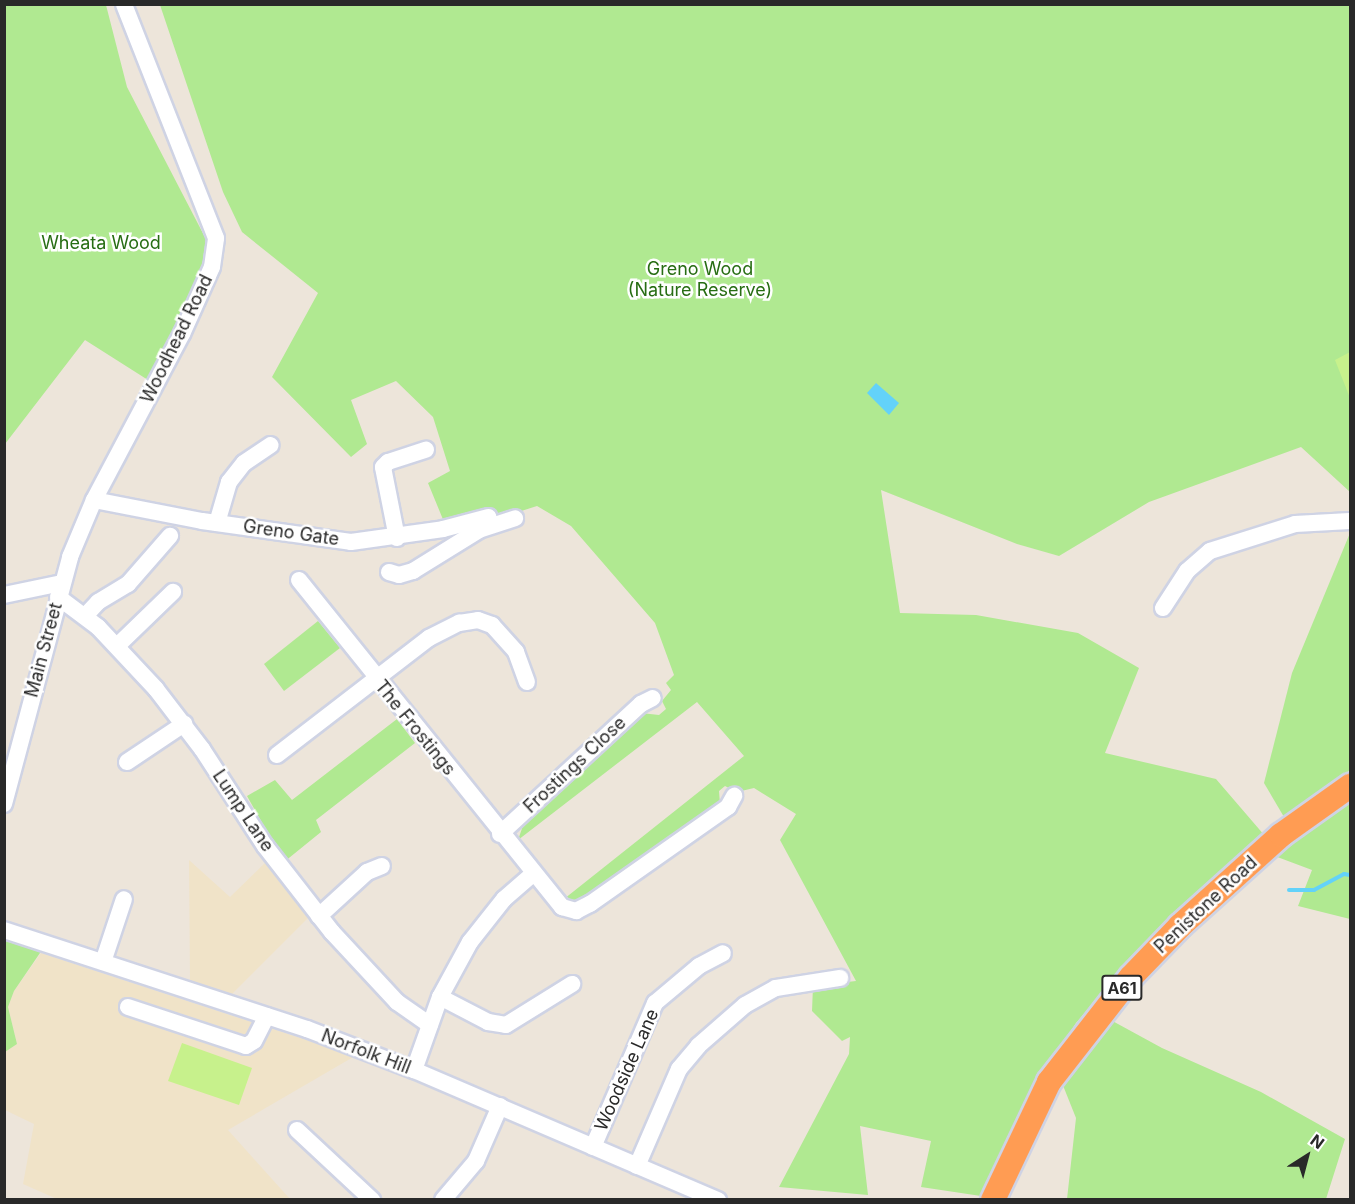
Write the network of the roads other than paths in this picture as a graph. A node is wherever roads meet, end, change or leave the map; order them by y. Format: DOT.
graph roads {
  1 [pos="124,4"];
  2 [pos="271,445"];
  3 [pos="426,450"];
  4 [pos="94,500"];
  5 [pos="488,517"];
  6 [pos="515,518"];
  7 [pos="1350,521"];
  8 [pos="217,523"];
  9 [pos="428,532"];
  10 [pos="170,536"];
  11 [pos="397,538"];
  12 [pos="442,552"];
  13 [pos="389,572"];
  14 [pos="299,580"];
  15 [pos="60,590"];
  16 [pos="173,592"];
  17 [pos="4,595"];
  18 [pos="1163,608"];
  19 [pos="85,616"];
  20 [pos="117,646"];
  21 [pos="376,680"];
  22 [pos="527,682"];
  23 [pos="653,698"];
  24 [pos="184,724"];
  25 [pos="277,755"];
  26 [pos="127,762"];
  27 [pos="1350,786"];
  28 [pos="734,796"];
  29 [pos="5,803"];
  30 [pos="500,834"];
  31 [pos="382,866"];
  32 [pos="532,875"];
  33 [pos="124,899"];
  34 [pos="319,916"];
  35 [pos="4,930"];
  36 [pos="723,953"];
  37 [pos="103,962"];
  38 [pos="840,978"];
  39 [pos="572,984"];
  40 [pos="440,997"];
  41 [pos="128,1007"];
  42 [pos="267,1016"];
  43 [pos="430,1025"];
  44 [pos="414,1070"];
  45 [pos="500,1106"];
  46 [pos="297,1130"];
  47 [pos="593,1147"];
  48 [pos="637,1166"];
  49 [pos="372,1200"];
  50 [pos="443,1200"];
  51 [pos="718,1200"];
  52 [pos="993,1200"];
  1 -- 4 [label="street, Woodhead Road"];
  2 -- 8 [label="street"];
  3 -- 11 [label="street"];
  4 -- 8 [label="street, Greno Gate"];
  4 -- 15 [label="street, Main Street"];
  5 -- 9 [label="street, Greno Gate"];
  6 -- 12 [label="street"];
  7 -- 18 [label="street"];
  8 -- 11 [label="street, Greno Gate"];
  9 -- 11 [label="street, Greno Gate"];
  9 -- 12 [label="street"];
  10 -- 19 [label="street"];
  12 -- 13 [label="street"];
  14 -- 21 [label="street, The Frostings"];
  15 -- 17 [label="street"];
  15 -- 19 [label="street, Lump Lane"];
  15 -- 29 [label="street, Main Street"];
  16 -- 20 [label="street"];
  19 -- 20 [label="street, Lump Lane"];
  20 -- 24 [label="street, Lump Lane"];
  21 -- 22 [label="street"];
  21 -- 25 [label="street"];
  21 -- 30 [label="street, The Frostings"];
  23 -- 30 [label="street, Frostings Close"];
  24 -- 26 [label="street"];
  24 -- 34 [label="street, Lump Lane"];
  27 -- 52 [label="highway, Penistone Road / A61"];
  28 -- 32 [label="street, The Frostings"];
  30 -- 32 [label="street, The Frostings"];
  31 -- 34 [label="street"];
  32 -- 40 [label="street"];
  33 -- 37 [label="street"];
  34 -- 43 [label="street, Lump Lane"];
  35 -- 37 [label="street, Norfolk Hill"];
  36 -- 47 [label="street, Woodside Lane"];
  37 -- 42 [label="street, Norfolk Hill"];
  38 -- 48 [label="street"];
  39 -- 40 [label="street"];
  40 -- 43 [label="street"];
  41 -- 42 [label="street"];
  42 -- 44 [label="street, Norfolk Hill"];
  43 -- 44 [label="street"];
  44 -- 45 [label="street, Norfolk Hill"];
  45 -- 47 [label="street, Norfolk Hill"];
  45 -- 50 [label="street"];
  46 -- 49 [label="street"];
  47 -- 48 [label="street, Norfolk Hill"];
  48 -- 51 [label="street, Norfolk Hill"];
}
